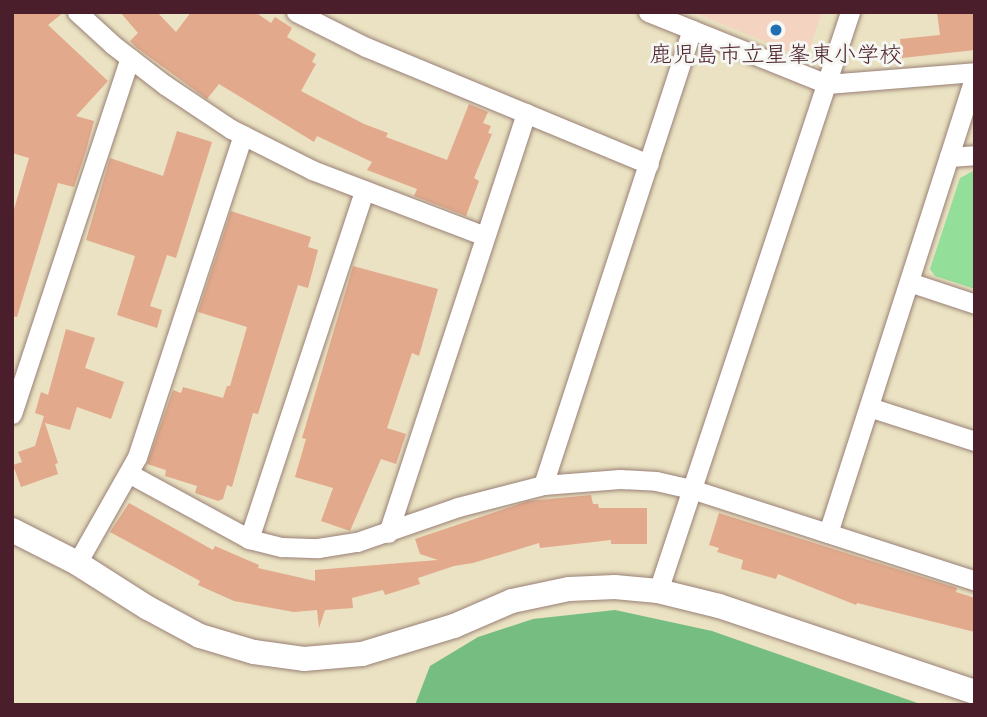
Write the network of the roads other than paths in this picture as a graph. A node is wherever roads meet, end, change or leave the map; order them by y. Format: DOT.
graph roads {
  1 [pos="77,12"];
  2 [pos="296,12"];
  3 [pos="648,12"];
  4 [pos="850,12"];
  5 [pos="692,30"];
  6 [pos="130,58"];
  7 [pos="975,74"];
  8 [pos="827,84"];
  9 [pos="526,113"];
  10 [pos="243,135"];
  11 [pos="975,155"];
  12 [pos="949,157"];
  13 [pos="649,164"];
  14 [pos="363,191"];
  15 [pos="485,236"];
  16 [pos="909,282"];
  17 [pos="975,304"];
  18 [pos="869,407"];
  19 [pos="12,414"];
  20 [pos="975,441"];
  21 [pos="130,474"];
  22 [pos="543,485"];
  23 [pos="691,489"];
  24 [pos="12,530"];
  25 [pos="388,533"];
  26 [pos="828,533"];
  27 [pos="249,539"];
  28 [pos="77,563"];
  29 [pos="975,581"];
  30 [pos="658,591"];
  31 [pos="975,692"];
  1 -- 6 [label="street"];
  2 -- 9 [label="street"];
  3 -- 5 [label="street"];
  4 -- 8 [label="street"];
  5 -- 8 [label="street"];
  5 -- 13 [label="street"];
  6 -- 10 [label="street"];
  6 -- 19 [label="street"];
  7 -- 8 [label="street"];
  7 -- 12 [label="street"];
  8 -- 23 [label="street"];
  9 -- 13 [label="street"];
  9 -- 15 [label="street"];
  10 -- 14 [label="street"];
  10 -- 21 [label="street"];
  11 -- 12 [label="street"];
  12 -- 16 [label="street"];
  13 -- 22 [label="street"];
  14 -- 15 [label="street"];
  14 -- 27 [label="street"];
  15 -- 25 [label="street"];
  16 -- 17 [label="street"];
  16 -- 18 [label="street"];
  18 -- 20 [label="street"];
  18 -- 26 [label="street"];
  21 -- 27 [label="street"];
  21 -- 28 [label="street"];
  22 -- 23 [label="street"];
  22 -- 25 [label="street"];
  23 -- 26 [label="street"];
  23 -- 30 [label="street"];
  24 -- 28 [label="street"];
  25 -- 27 [label="street"];
  26 -- 29 [label="street"];
  28 -- 30 [label="street"];
  30 -- 31 [label="street"];
}
